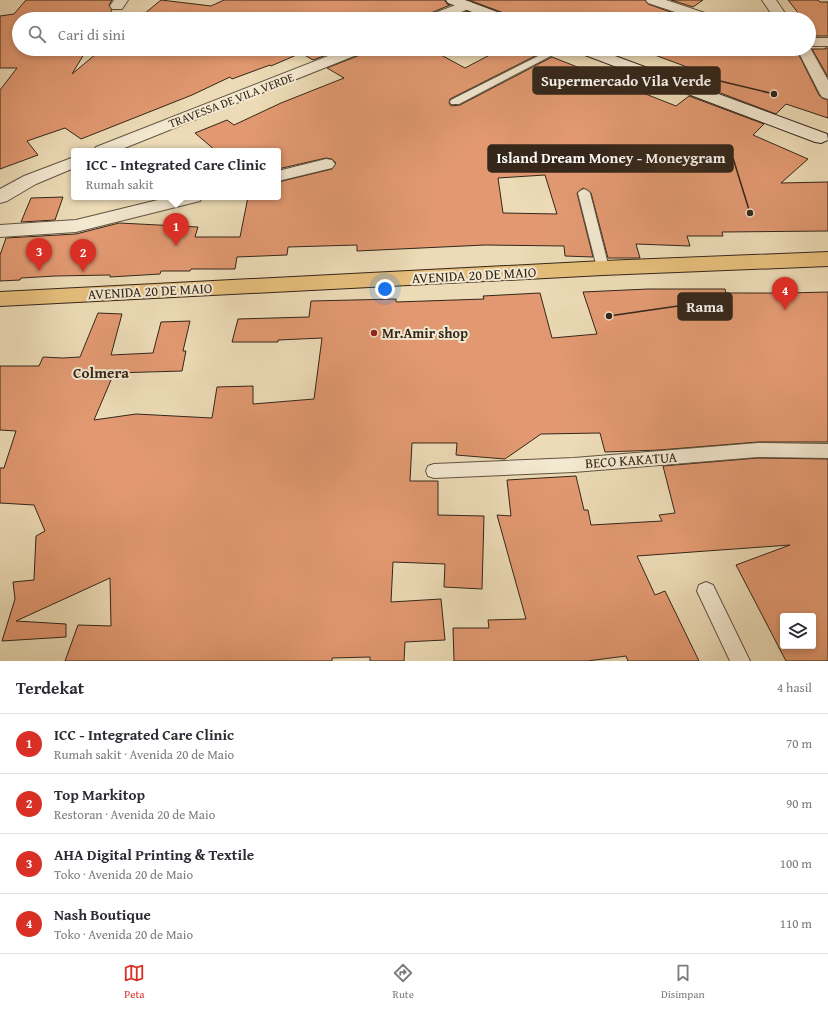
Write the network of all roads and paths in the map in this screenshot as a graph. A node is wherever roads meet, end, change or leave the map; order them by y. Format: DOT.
graph roads {
  1 [pos="453,0"];
  2 [pos="653,0"];
  3 [pos="769,0"];
  4 [pos="466,5"];
  5 [pos="449,12"];
  6 [pos="484,12"];
  7 [pos="688,12"];
  8 [pos="777,12"];
  9 [pos="828,42"];
  10 [pos="816,45"];
  11 [pos="341,56"];
  12 [pos="545,56"];
  13 [pos="601,56"];
  14 [pos="809,56"];
  15 [pos="828,94"];
  16 [pos="455,102"];
  17 [pos="826,138"];
  18 [pos="110,148"];
  19 [pos="71,163"];
  20 [pos="326,164"];
  21 [pos="281,175"];
  22 [pos="584,193"];
  23 [pos="0,197"];
  24 [pos="181,200"];
  25 [pos="0,231"];
  26 [pos="828,259"];
  27 [pos="603,268"];
  28 [pos="0,299"];
  29 [pos="828,451"];
  30 [pos="434,471"];
  31 [pos="706,591"];
  32 [pos="740,661"];
  1 -- 4 [label="street"];
  2 -- 7 [label="street"];
  3 -- 8 [label="street"];
  4 -- 5 [label="street"];
  4 -- 6 [label="street"];
  9 -- 10 [label="street"];
  11 -- 18 [label="street, TRAVESSA DE VILA VERDE"];
  12 -- 16 [label="lane"];
  13 -- 17 [label="street"];
  14 -- 15 [label="street"];
  19 -- 23 [label="street"];
  20 -- 21 [label="street"];
  22 -- 27 [label="lane"];
  24 -- 25 [label="street"];
  26 -- 27 [label="main road, AVENIDA 20 DE MAIO"];
  27 -- 28 [label="main road, AVENIDA 20 DE MAIO"];
  29 -- 30 [label="lane, BECO KAKATUA"];
  31 -- 32 [label="lane"];
}
